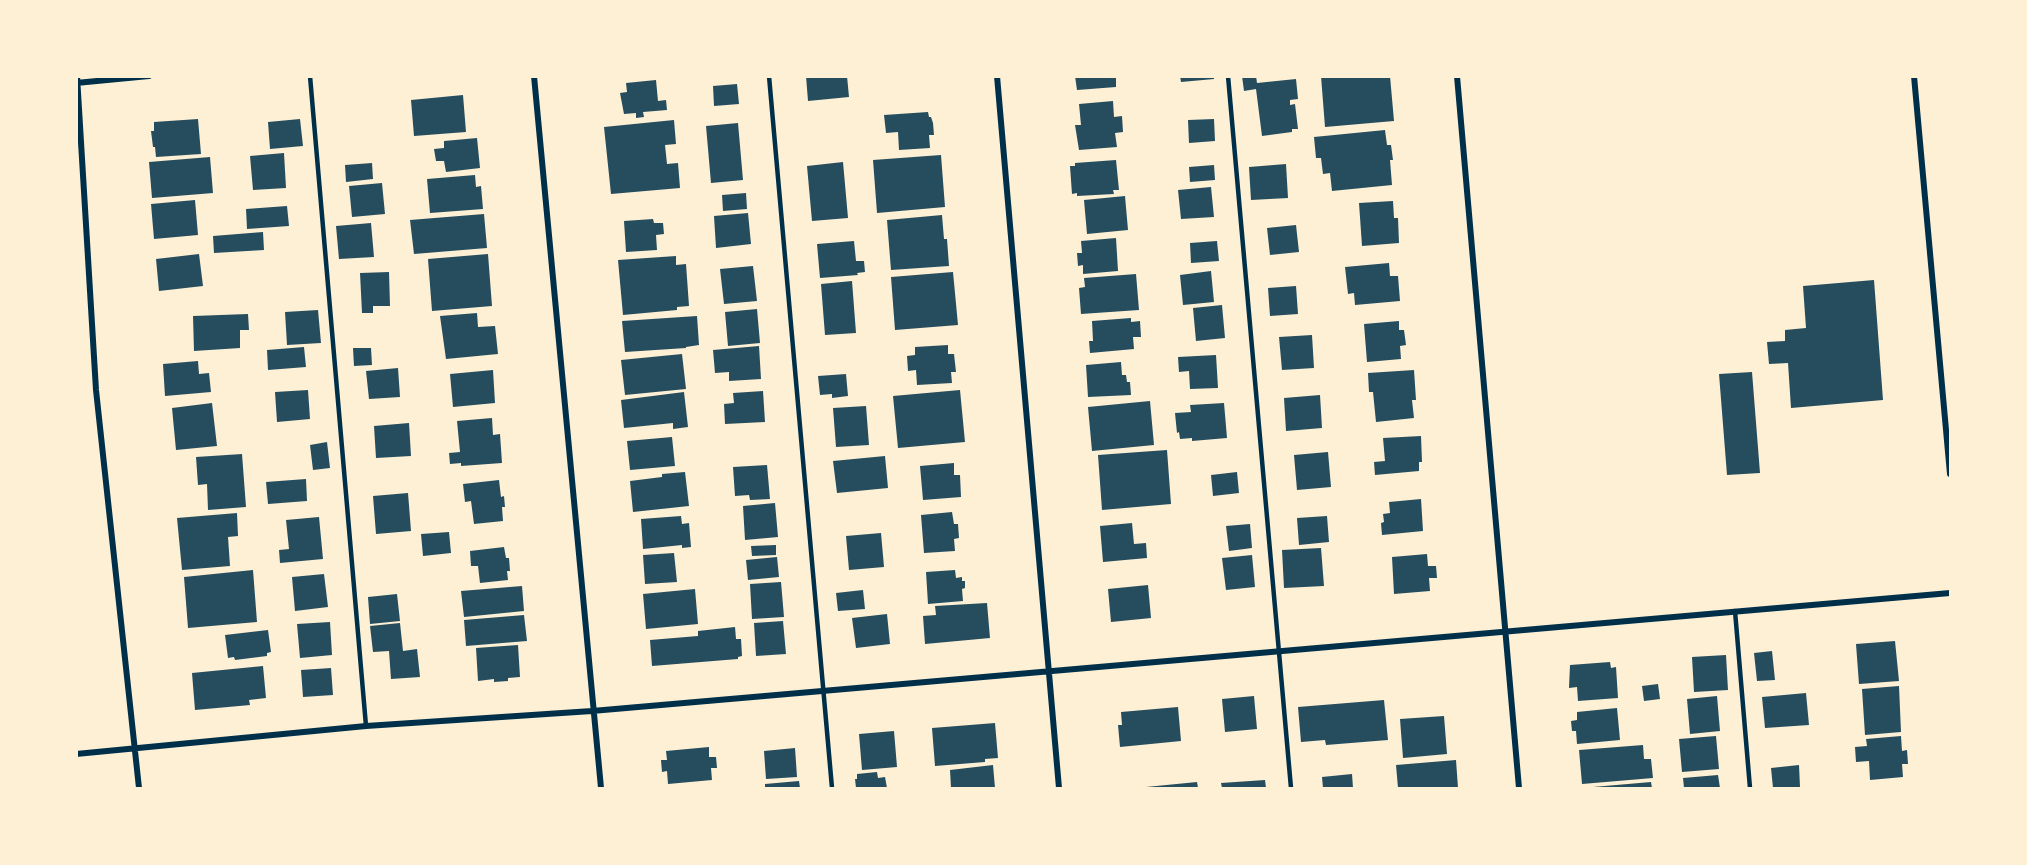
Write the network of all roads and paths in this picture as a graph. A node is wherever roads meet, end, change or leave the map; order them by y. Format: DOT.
graph roads {
  1 [pos="76,76"];
  2 [pos="149,76"];
  3 [pos="310,76"];
  4 [pos="534,76"];
  5 [pos="769,76"];
  6 [pos="997,76"];
  7 [pos="1228,76"];
  8 [pos="1457,76"];
  9 [pos="1914,76"];
  10 [pos="77,83"];
  11 [pos="1950,474"];
  12 [pos="1950,593"];
  13 [pos="1735,612"];
  14 [pos="1504,632"];
  15 [pos="1280,651"];
  16 [pos="1049,670"];
  17 [pos="823,691"];
  18 [pos="592,711"];
  19 [pos="366,726"];
  20 [pos="136,749"];
  21 [pos="76,754"];
  22 [pos="139,789"];
  23 [pos="601,789"];
  24 [pos="832,789"];
  25 [pos="1059,789"];
  26 [pos="1291,789"];
  27 [pos="1519,789"];
  28 [pos="1750,789"];
  1 -- 10 [label="street"];
  2 -- 10 [label="street"];
  3 -- 19 [label="lane"];
  4 -- 18 [label="street"];
  5 -- 17 [label="lane"];
  6 -- 16 [label="street"];
  7 -- 15 [label="lane"];
  8 -- 14 [label="street"];
  9 -- 11 [label="street"];
  10 -- 20 [label="street"];
  12 -- 13 [label="street"];
  13 -- 14 [label="street"];
  13 -- 28 [label="lane"];
  14 -- 15 [label="street"];
  14 -- 27 [label="street"];
  15 -- 16 [label="street"];
  15 -- 26 [label="lane"];
  16 -- 17 [label="street"];
  16 -- 25 [label="street"];
  17 -- 18 [label="street"];
  17 -- 24 [label="lane"];
  18 -- 19 [label="street"];
  18 -- 23 [label="street"];
  19 -- 20 [label="street"];
  20 -- 21 [label="street"];
  20 -- 22 [label="street"];
}
